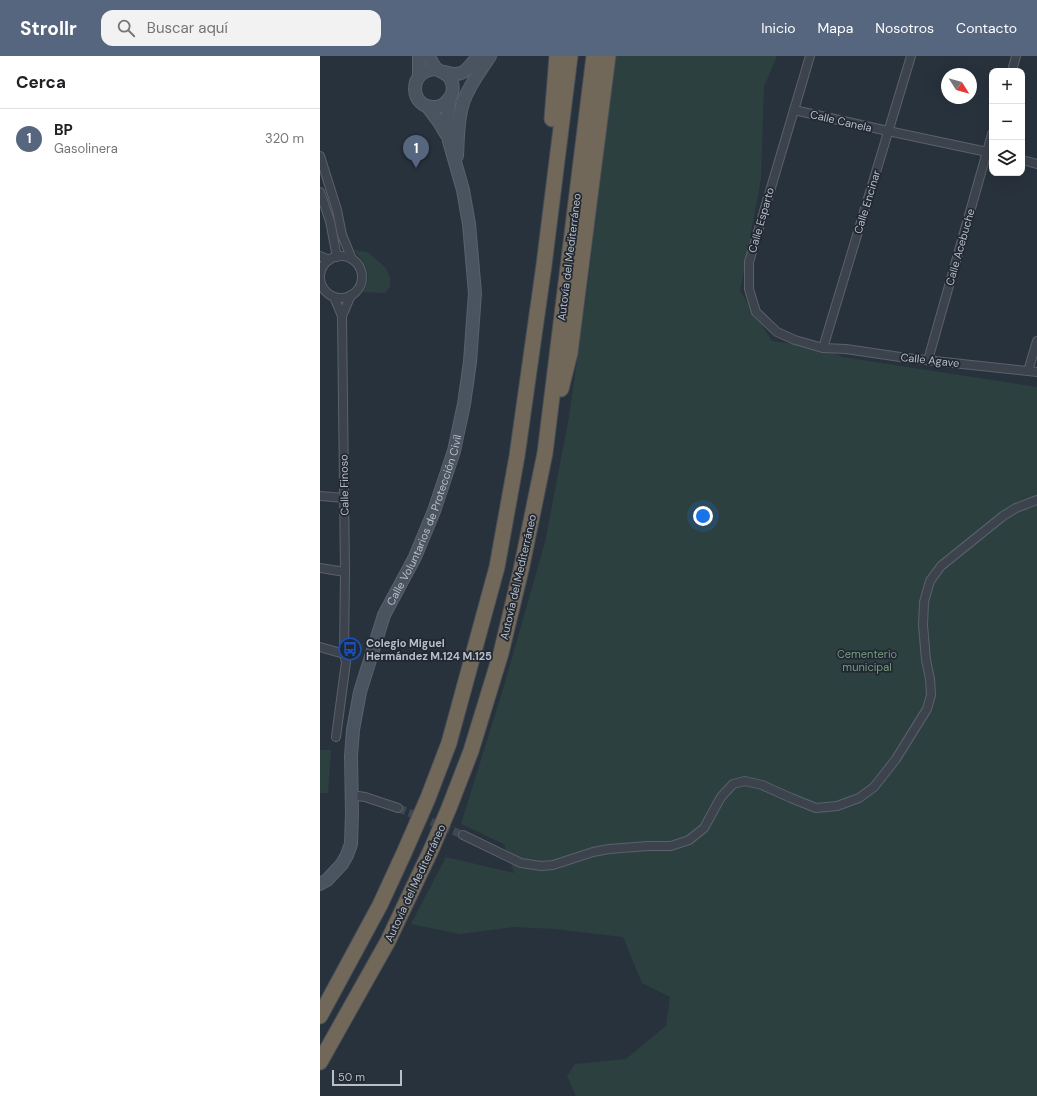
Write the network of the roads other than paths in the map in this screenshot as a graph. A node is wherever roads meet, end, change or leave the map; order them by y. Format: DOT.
graph roads {
  1 [pos="419,56"];
  2 [pos="429,56"];
  3 [pos="557,56"];
  4 [pos="570,56"];
  5 [pos="594,56"];
  6 [pos="608,56"];
  7 [pos="810,56"];
  8 [pos="911,56"];
  9 [pos="1016,56"];
  10 [pos="484,59"];
  11 [pos="1013,68"];
  12 [pos="441,71"];
  13 [pos="418,76"];
  14 [pos="450,98"];
  15 [pos="427,106"];
  16 [pos="794,110"];
  17 [pos="888,131"];
  18 [pos="449,141"];
  19 [pos="989,152"];
  20 [pos="320,156"];
  21 [pos="1025,161"];
  22 [pos="1037,164"];
  23 [pos="458,171"];
  24 [pos="320,192"];
  25 [pos="320,256"];
  26 [pos="333,259"];
  27 [pos="352,259"];
  28 [pos="544,265"];
  29 [pos="321,270"];
  30 [pos="351,295"];
  31 [pos="334,297"];
  32 [pos="342,316"];
  33 [pos="1037,341"];
  34 [pos="823,348"];
  35 [pos="928,360"];
  36 [pos="1028,370"];
  37 [pos="1037,372"];
  38 [pos="545,454"];
  39 [pos="320,496"];
  40 [pos="345,498"];
  41 [pos="1037,500"];
  42 [pos="320,568"];
  43 [pos="345,572"];
  44 [pos="320,647"];
  45 [pos="345,658"];
  46 [pos="336,737"];
  47 [pos="351,795"];
  48 [pos="398,808"];
  49 [pos="462,835"];
  50 [pos="320,884"];
  51 [pos="320,1016"];
  52 [pos="320,1062"];
  1 -- 13 [label="street"];
  2 -- 12 [label="street"];
  3 -- 28 [label="highway"];
  4 -- 28 [label="highway, Autovía del Mediterráneo"];
  5 -- 38 [label="highway, Autovía del Mediterráneo"];
  6 -- 38 [label="highway"];
  7 -- 16 [label="street, Calle Esparto"];
  8 -- 17 [label="street, Calle Encinar"];
  9 -- 11 [label="street"];
  10 -- 12 [label="street"];
  10 -- 14 [label="street"];
  10 -- 23 [label="street"];
  12 -- 13 [label="street"];
  12 -- 14 [label="street"];
  13 -- 15 [label="street"];
  14 -- 15 [label="street"];
  14 -- 18 [label="street, Calle Voluntarios de Protección Civíl"];
  15 -- 18 [label="street, Calle Voluntarios de Protección Civíl"];
  16 -- 17 [label="street, Calle Canela"];
  16 -- 34 [label="street, Calle Esparto"];
  17 -- 19 [label="street, Calle Canela"];
  17 -- 34 [label="street, Calle Encinar"];
  18 -- 23 [label="street, Calle Voluntarios de Protección Civíl"];
  19 -- 35 [label="street, Calle Acebuche"];
  20 -- 27 [label="street"];
  21 -- 22 [label="street"];
  23 -- 47 [label="street, Calle Voluntarios de Protección Civíl"];
  24 -- 26 [label="street"];
  25 -- 26 [label="street"];
  26 -- 27 [label="street"];
  26 -- 29 [label="street"];
  27 -- 30 [label="street"];
  28 -- 51 [label="highway, Autovía del Mediterráneo"];
  29 -- 31 [label="street"];
  30 -- 31 [label="street"];
  30 -- 32 [label="street, Calle Finoso"];
  31 -- 32 [label="street, Calle Finoso"];
  32 -- 40 [label="street, Calle Finoso"];
  33 -- 36 [label="street"];
  34 -- 35 [label="street, Calle Agave"];
  35 -- 36 [label="street, Calle Agave"];
  36 -- 37 [label="street, Calle Agave"];
  38 -- 52 [label="highway, Autovía del Mediterráneo"];
  39 -- 40 [label="street"];
  40 -- 43 [label="street, Calle Finoso"];
  41 -- 49 [label="street"];
  42 -- 43 [label="street"];
  43 -- 45 [label="street, Calle Finoso"];
  44 -- 45 [label="street"];
  45 -- 46 [label="street, Calle Finoso"];
  47 -- 48 [label="street"];
  47 -- 50 [label="street, Calle Voluntarios de Protección Civíl"];
}
